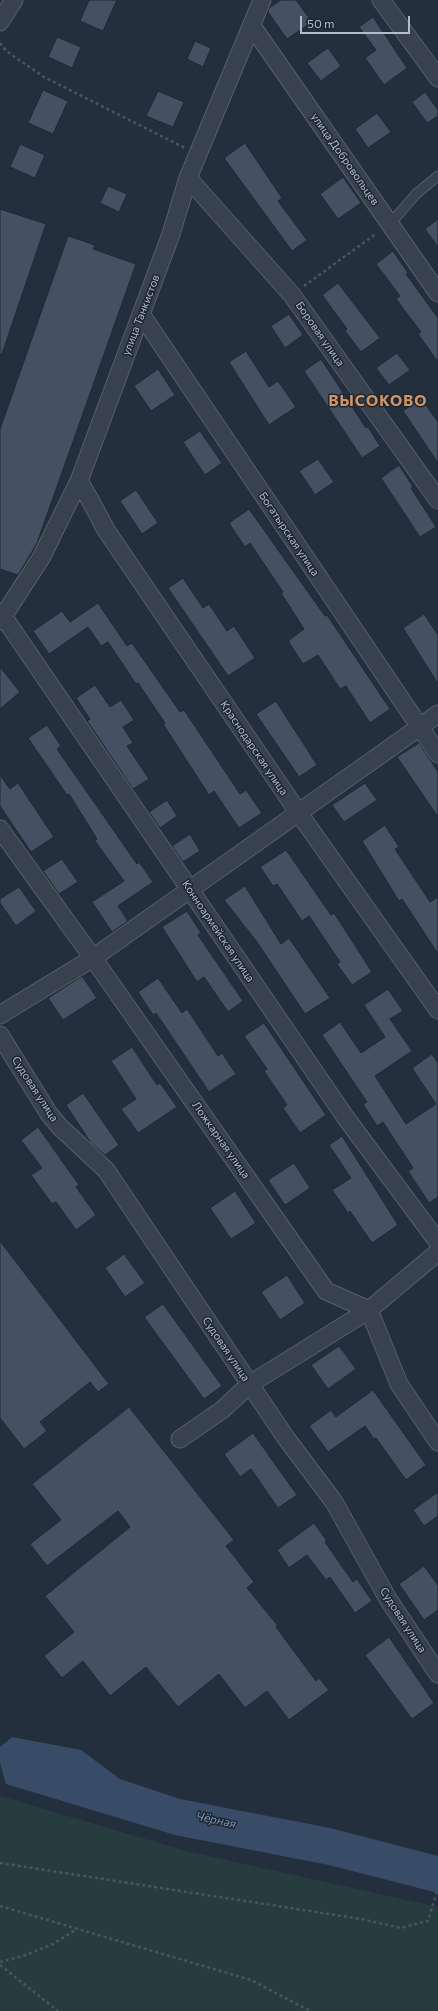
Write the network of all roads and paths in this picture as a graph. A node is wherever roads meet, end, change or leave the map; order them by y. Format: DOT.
graph roads {
  1 [pos="14,0"];
  2 [pos="262,0"];
  3 [pos="381,0"];
  4 [pos="0,22"];
  5 [pos="252,26"];
  6 [pos="0,43"];
  7 [pos="438,78"];
  8 [pos="199,153"];
  9 [pos="438,176"];
  10 [pos="188,178"];
  11 [pos="390,224"];
  12 [pos="438,293"];
  13 [pos="292,295"];
  14 [pos="141,314"];
  15 [pos="78,481"];
  16 [pos="438,500"];
  17 [pos="1,618"];
  18 [pos="438,714"];
  19 [pos="420,727"];
  20 [pos="438,754"];
  21 [pos="298,812"];
  22 [pos="0,829"];
  23 [pos="190,888"];
  24 [pos="93,958"];
  25 [pos="438,1010"];
  26 [pos="0,1015"];
  27 [pos="0,1035"];
  28 [pos="438,1242"];
  29 [pos="438,1252"];
  30 [pos="369,1310"];
  31 [pos="250,1384"];
  32 [pos="180,1439"];
  33 [pos="438,1442"];
  34 [pos="438,1674"];
  35 [pos="0,1863"];
  36 [pos="438,1888"];
  37 [pos="0,1906"];
  38 [pos="77,1929"];
  39 [pos="0,1964"];
  40 [pos="58,2011"];
  41 [pos="310,2011"];
  1 -- 4 [label="street"];
  2 -- 5 [label="street, улица Танкистов"];
  3 -- 7 [label="street"];
  5 -- 8 [label="street, улица Танкистов"];
  5 -- 11 [label="street, улица Добровольцев"];
  6 -- 8 [label="path"];
  8 -- 10 [label="street, улица Танкистов"];
  9 -- 11 [label="lane"];
  10 -- 13 [label="street, Боровая улица"];
  10 -- 14 [label="street, улица Танкистов"];
  11 -- 12 [label="street, улица Добровольцев"];
  11 -- 13 [label="path"];
  13 -- 16 [label="street, Боровая улица"];
  14 -- 15 [label="street, улица Танкистов"];
  14 -- 19 [label="street, Богатырская улица"];
  15 -- 17 [label="street, улица Танкистов"];
  15 -- 21 [label="street, Краснодарская улица"];
  17 -- 23 [label="street, Конноармейская улица"];
  18 -- 19 [label="street"];
  19 -- 20 [label="street, Богатырская улица"];
  19 -- 21 [label="street"];
  21 -- 23 [label="street"];
  21 -- 25 [label="street, Краснодарская улица"];
  22 -- 24 [label="street, Ложкарная улица"];
  23 -- 24 [label="street"];
  23 -- 28 [label="street, Конноармейская улица"];
  24 -- 26 [label="street"];
  24 -- 30 [label="street, Ложкарная улица"];
  27 -- 31 [label="street, Судовая улица"];
  29 -- 30 [label="street"];
  30 -- 31 [label="street"];
  30 -- 33 [label="street"];
  31 -- 32 [label="street"];
  31 -- 34 [label="street, Судовая улица"];
  35 -- 36 [label="path"];
  37 -- 38 [label="path"];
  38 -- 39 [label="path"];
  38 -- 41 [label="path"];
  39 -- 40 [label="path"];
}
